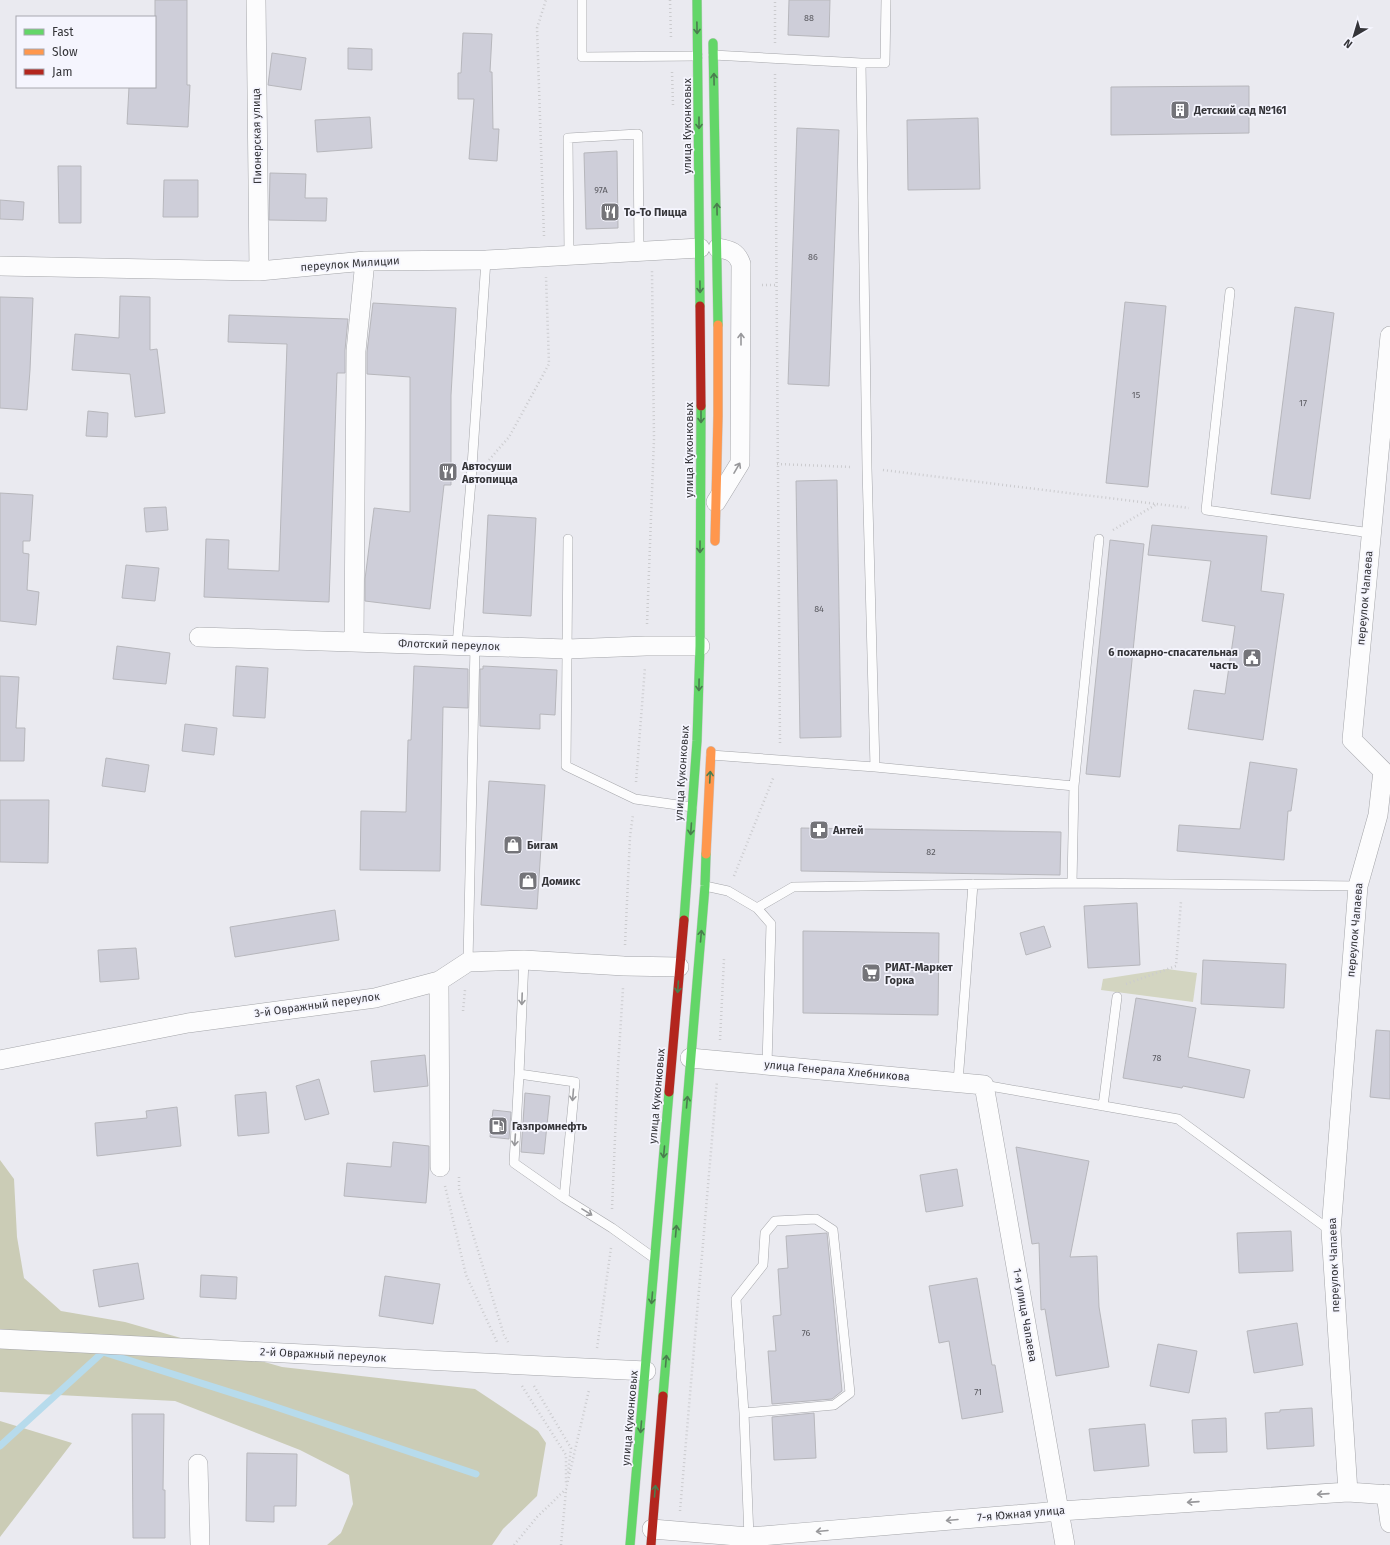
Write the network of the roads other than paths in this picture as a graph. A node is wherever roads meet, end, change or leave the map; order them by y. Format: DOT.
graph roads {
  1 [pos="256,0"];
  2 [pos="582,0"];
  3 [pos="697,0"];
  4 [pos="886,0"];
  5 [pos="713,32"];
  6 [pos="713,55"];
  7 [pos="698,56"];
  8 [pos="860,63"];
  9 [pos="709,248"];
  10 [pos="645,251"];
  11 [pos="569,255"];
  12 [pos="486,260"];
  13 [pos="365,261"];
  14 [pos="0,266"];
  15 [pos="259,271"];
  16 [pos="1230,292"];
  17 [pos="1390,336"];
  18 [pos="1388,376"];
  19 [pos="716,502"];
  20 [pos="1371,533"];
  21 [pos="568,539"];
  22 [pos="1099,539"];
  23 [pos="715,548"];
  24 [pos="199,637"];
  25 [pos="354,642"];
  26 [pos="466,645"];
  27 [pos="700,646"];
  28 [pos="567,649"];
  29 [pos="711,740"];
  30 [pos="711,756"];
  31 [pos="875,767"];
  32 [pos="1386,771"];
  33 [pos="1074,786"];
  34 [pos="692,807"];
  35 [pos="1072,883"];
  36 [pos="973,884"];
  37 [pos="705,886"];
  38 [pos="1358,886"];
  39 [pos="757,908"];
  40 [pos="524,960"];
  41 [pos="468,962"];
  42 [pos="679,967"];
  43 [pos="439,981"];
  44 [pos="1117,997"];
  45 [pos="690,1058"];
  46 [pos="0,1060"];
  47 [pos="768,1065"];
  48 [pos="519,1074"];
  49 [pos="958,1082"];
  50 [pos="984,1085"];
  51 [pos="1103,1106"];
  52 [pos="440,1167"];
  53 [pos="564,1198"];
  54 [pos="1331,1232"];
  55 [pos="655,1259"];
  56 [pos="0,1339"];
  57 [pos="646,1371"];
  58 [pos="744,1413"];
  59 [pos="198,1464"];
  60 [pos="1348,1492"];
  61 [pos="1388,1495"];
  62 [pos="1060,1511"];
  63 [pos="1390,1523"];
  64 [pos="651,1537"];
  65 [pos="750,1541"];
  66 [pos="200,1545"];
  67 [pos="630,1545"];
  68 [pos="1065,1545"];
  1 -- 15 [label="street, Пионерская улица"];
  2 -- 7 [label="lane"];
  3 -- 7 [label="main road, улица Куконковых, one-way"];
  4 -- 8 [label="lane"];
  5 -- 6 [label="main road, улица Куконковых"];
  6 -- 8 [label="lane"];
  9 -- 6 [label="main road, улица Куконковых, one-way"];
  7 -- 9 [label="main road, улица Куконковых, one-way"];
  8 -- 31 [label="lane"];
  9 -- 10 [label="street, переулок Милиции"];
  19 -- 9 [label="street, one-way"];
  9 -- 27 [label="main road, улица Куконковых, one-way"];
  10 -- 11 [label="street, переулок Милиции"];
  10 -- 11 [label="lane"];
  11 -- 12 [label="street, переулок Милиции"];
  12 -- 13 [label="street, переулок Милиции"];
  12 -- 26 [label="lane"];
  13 -- 15 [label="street, переулок Милиции"];
  13 -- 25 [label="street"];
  14 -- 15 [label="street, переулок Милиции"];
  16 -- 20 [label="lane"];
  17 -- 18 [label="street, переулок Чапаева"];
  18 -- 20 [label="street, переулок Чапаева"];
  19 -- 23 [label="main road"];
  20 -- 32 [label="street, переулок Чапаева"];
  21 -- 28 [label="lane"];
  22 -- 33 [label="lane"];
  24 -- 25 [label="street, Флотский переулок"];
  25 -- 26 [label="street, Флотский переулок"];
  26 -- 28 [label="street, Флотский переулок"];
  26 -- 41 [label="lane"];
  27 -- 28 [label="street, Флотский переулок"];
  27 -- 34 [label="main road, улица Куконковых, one-way"];
  28 -- 34 [label="lane"];
  29 -- 30 [label="main road"];
  30 -- 31 [label="lane"];
  37 -- 30 [label="main road, one-way"];
  31 -- 33 [label="lane"];
  32 -- 38 [label="street, переулок Чапаева"];
  33 -- 35 [label="lane"];
  34 -- 42 [label="main road, улица Куконковых, one-way"];
  35 -- 36 [label="lane"];
  35 -- 38 [label="lane"];
  36 -- 39 [label="lane"];
  36 -- 49 [label="lane"];
  37 -- 39 [label="lane"];
  45 -- 37 [label="main road, one-way"];
  38 -- 54 [label="street, переулок Чапаева"];
  39 -- 47 [label="lane"];
  40 -- 41 [label="street"];
  40 -- 42 [label="street"];
  40 -- 48 [label="lane, one-way"];
  41 -- 43 [label="street, 3-й Овражный переулок"];
  42 -- 55 [label="main road, улица Куконковых, one-way"];
  43 -- 46 [label="street, 3-й Овражный переулок"];
  43 -- 52 [label="street"];
  44 -- 51 [label="lane"];
  45 -- 47 [label="street, улица Генерала Хлебникова"];
  64 -- 45 [label="main road, one-way"];
  47 -- 49 [label="street, улица Генерала Хлебникова"];
  48 -- 53 [label="lane, one-way"];
  48 -- 53 [label="lane, one-way"];
  49 -- 50 [label="street, улица Генерала Хлебникова"];
  50 -- 51 [label="lane"];
  50 -- 62 [label="street, 1-я улица Чапаева"];
  51 -- 54 [label="lane"];
  53 -- 55 [label="lane, one-way"];
  54 -- 60 [label="street, переулок Чапаева"];
  55 -- 57 [label="main road, улица Куконковых, one-way"];
  56 -- 57 [label="street, 2-й Овражный переулок"];
  57 -- 67 [label="main road, улица Куконковых, one-way"];
  58 -- 58 [label="lane"];
  58 -- 65 [label="lane"];
  59 -- 66 [label="street"];
  60 -- 61 [label="street, 7-я Южная улица"];
  60 -- 62 [label="street, 7-я Южная улица, one-way"];
  61 -- 63 [label="street"];
  62 -- 65 [label="street, 7-я Южная улица, one-way"];
  62 -- 68 [label="street, 1-я улица Чапаева"];
  64 -- 65 [label="street, 7-я Южная улица"];
}
